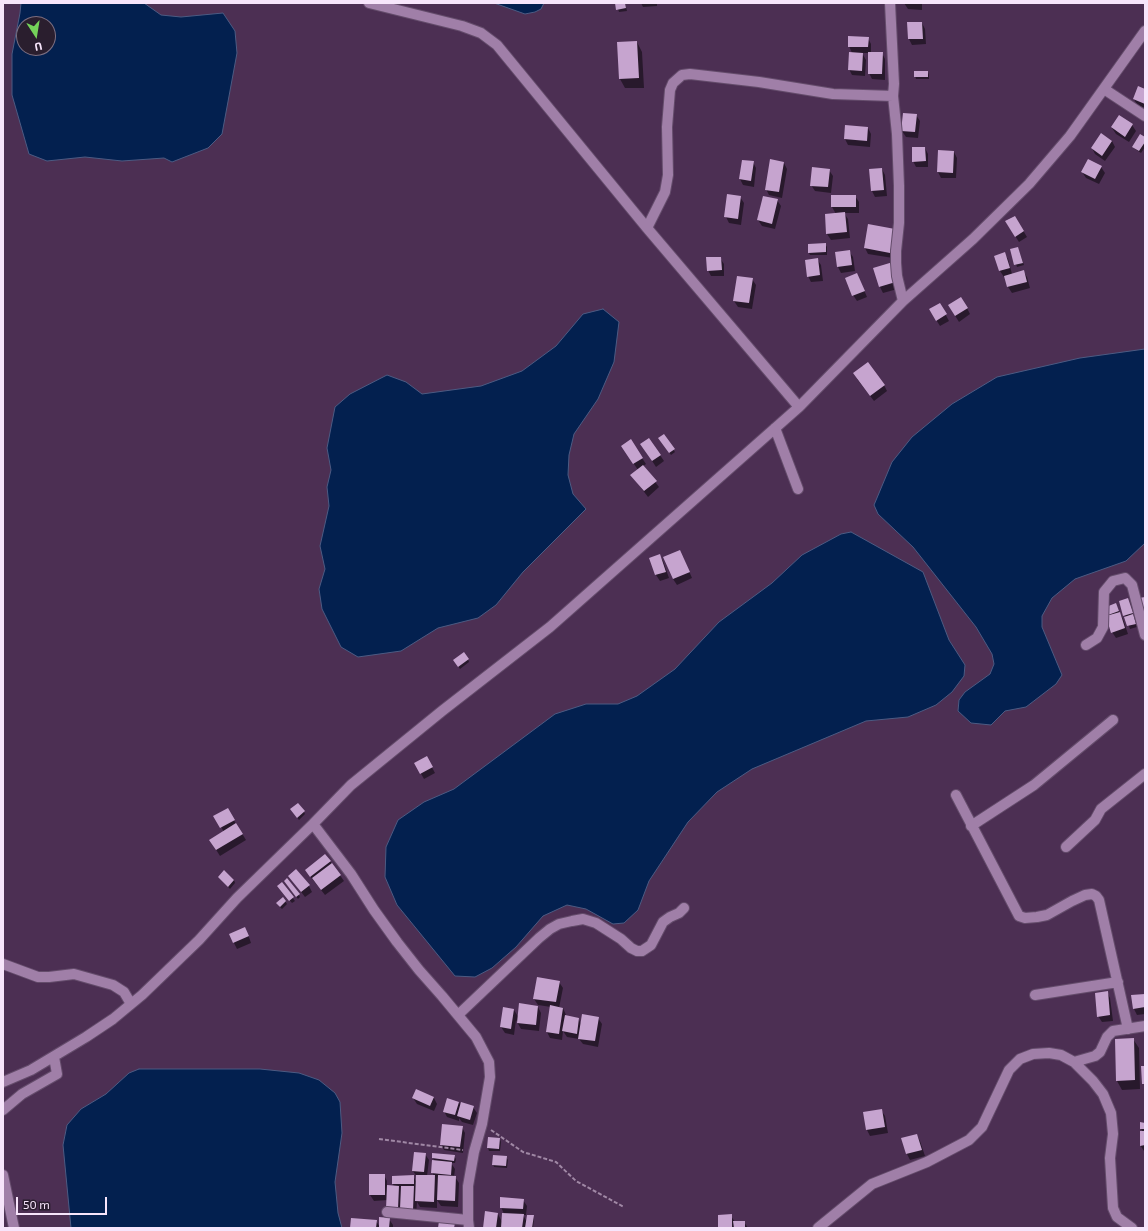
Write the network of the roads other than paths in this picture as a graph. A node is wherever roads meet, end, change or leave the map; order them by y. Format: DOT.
graph roads {
  1 [pos="369,3"];
  2 [pos="890,3"];
  3 [pos="1145,31"];
  4 [pos="1104,89"];
  5 [pos="893,96"];
  6 [pos="1145,116"];
  7 [pos="647,228"];
  8 [pos="903,301"];
  9 [pos="799,407"];
  10 [pos="775,428"];
  11 [pos="798,489"];
  12 [pos="1145,635"];
  13 [pos="1086,645"];
  14 [pos="1113,720"];
  15 [pos="1145,774"];
  16 [pos="956,795"];
  17 [pos="313,824"];
  18 [pos="972,826"];
  19 [pos="1066,847"];
  20 [pos="684,908"];
  21 [pos="3,964"];
  22 [pos="1118,982"];
  23 [pos="1034,995"];
  24 [pos="131,1004"];
  25 [pos="458,1015"];
  26 [pos="1145,1026"];
  27 [pos="1128,1029"];
  28 [pos="54,1057"];
  29 [pos="1074,1062"];
  30 [pos="3,1082"];
  31 [pos="3,1110"];
  32 [pos="3,1175"];
  33 [pos="386,1212"];
  34 [pos="469,1224"];
  35 [pos="14,1228"];
  36 [pos="818,1228"];
  37 [pos="1132,1228"];
  1 -- 7 [label="street"];
  2 -- 5 [label="street"];
  3 -- 4 [label="street"];
  4 -- 6 [label="street"];
  4 -- 8 [label="street"];
  5 -- 7 [label="street"];
  5 -- 8 [label="street"];
  7 -- 9 [label="street"];
  8 -- 9 [label="street"];
  9 -- 10 [label="street"];
  10 -- 11 [label="street"];
  10 -- 17 [label="street"];
  12 -- 13 [label="street"];
  14 -- 18 [label="street"];
  15 -- 19 [label="street"];
  16 -- 18 [label="street"];
  17 -- 24 [label="street"];
  17 -- 25 [label="street"];
  18 -- 22 [label="street"];
  20 -- 25 [label="street"];
  21 -- 24 [label="street"];
  22 -- 23 [label="street"];
  22 -- 27 [label="street"];
  24 -- 28 [label="street"];
  25 -- 34 [label="street"];
  26 -- 27 [label="street"];
  27 -- 29 [label="street"];
  28 -- 30 [label="street"];
  28 -- 31 [label="street"];
  29 -- 36 [label="street"];
  29 -- 37 [label="street"];
  32 -- 35 [label="street"];
  33 -- 34 [label="street"];
}
